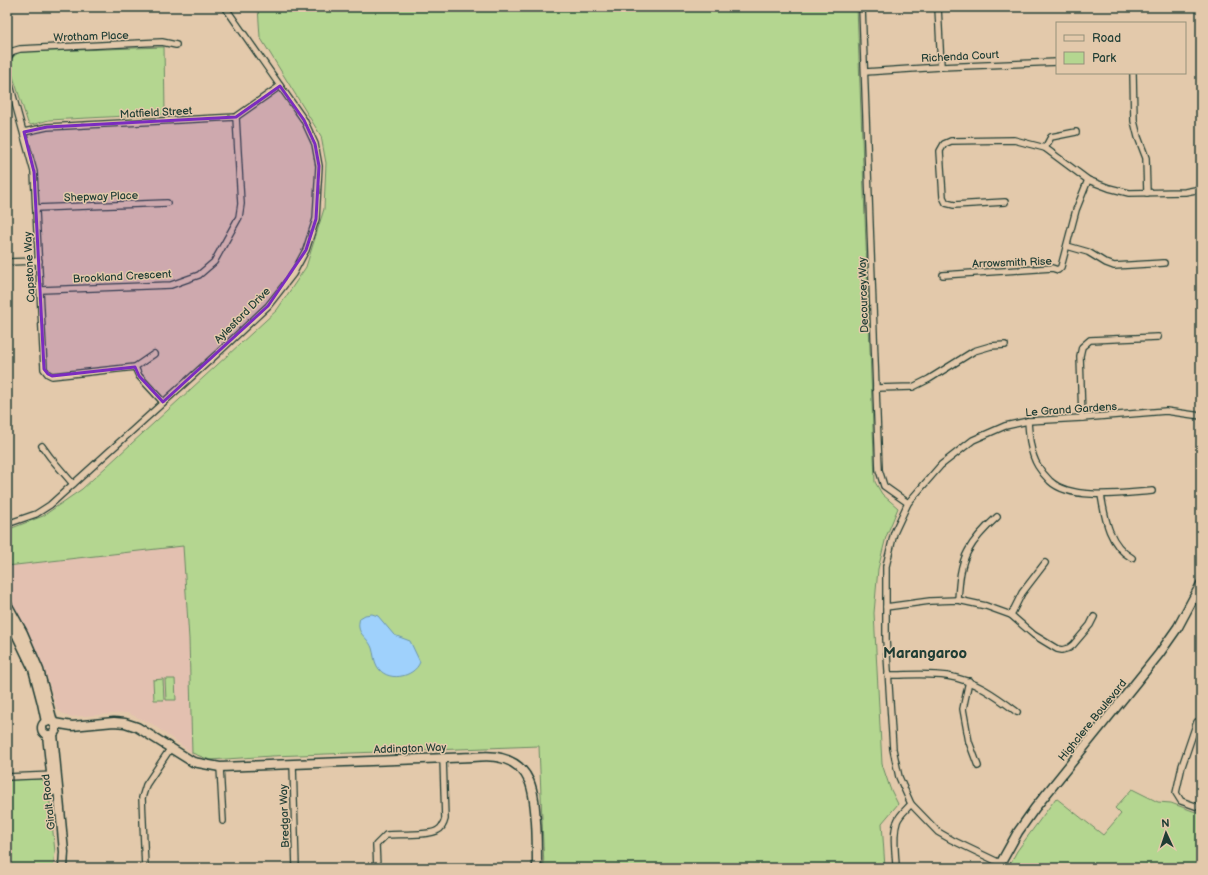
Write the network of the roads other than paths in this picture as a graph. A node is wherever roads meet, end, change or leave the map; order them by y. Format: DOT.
graph roads {
  1 [pos="225,7"];
  2 [pos="862,7"];
  3 [pos="938,7"];
  4 [pos="176,45"];
  5 [pos="8,56"];
  6 [pos="1056,62"];
  7 [pos="940,67"];
  8 [pos="865,72"];
  9 [pos="7,74"];
  10 [pos="1133,74"];
  11 [pos="280,86"];
  12 [pos="236,117"];
  13 [pos="24,132"];
  14 [pos="1076,132"];
  15 [pos="1045,148"];
  16 [pos="1088,180"];
  17 [pos="1201,189"];
  18 [pos="1147,193"];
  19 [pos="1006,202"];
  20 [pos="167,203"];
  21 [pos="36,208"];
  22 [pos="1067,246"];
  23 [pos="39,261"];
  24 [pos="7,262"];
  25 [pos="1164,263"];
  26 [pos="943,275"];
  27 [pos="41,290"];
  28 [pos="1158,337"];
  29 [pos="1006,345"];
  30 [pos="154,354"];
  31 [pos="135,368"];
  32 [pos="876,388"];
  33 [pos="163,402"];
  34 [pos="1201,416"];
  35 [pos="1082,418"];
  36 [pos="1028,421"];
  37 [pos="42,446"];
  38 [pos="73,484"];
  39 [pos="1152,491"];
  40 [pos="1101,495"];
  41 [pos="908,503"];
  42 [pos="997,517"];
  43 [pos="7,524"];
  44 [pos="1132,558"];
  45 [pos="1045,563"];
  46 [pos="1201,584"];
  47 [pos="958,600"];
  48 [pos="7,604"];
  49 [pos="886,607"];
  50 [pos="7,615"];
  51 [pos="1011,615"];
  52 [pos="1094,617"];
  53 [pos="888,675"];
  54 [pos="969,682"];
  55 [pos="1017,712"];
  56 [pos="51,722"];
  57 [pos="1197,722"];
  58 [pos="72,726"];
  59 [pos="51,734"];
  60 [pos="170,749"];
  61 [pos="443,760"];
  62 [pos="293,766"];
  63 [pos="978,766"];
  64 [pos="221,769"];
  65 [pos="53,775"];
  66 [pos="7,777"];
  67 [pos="911,804"];
  68 [pos="1201,808"];
  69 [pos="223,821"];
  70 [pos="999,866"];
  71 [pos="58,868"];
  72 [pos="63,868"];
  73 [pos="145,868"];
  74 [pos="296,868"];
  75 [pos="377,868"];
  76 [pos="534,868"];
  77 [pos="538,868"];
  78 [pos="896,868"];
  1 -- 11 [label="street, Aylesford Drive"];
  2 -- 8 [label="street, Decourcey Way"];
  3 -- 7 [label="street"];
  4 -- 5 [label="street, Wrotham Place"];
  6 -- 7 [label="street, Richenda Court"];
  7 -- 8 [label="street, Richenda Court"];
  8 -- 32 [label="street, Decourcey Way"];
  9 -- 13 [label="street, Capstone Way"];
  10 -- 18 [label="street"];
  11 -- 12 [label="street"];
  11 -- 33 [label="street, Aylesford Drive"];
  12 -- 13 [label="street, Matfield Street"];
  12 -- 27 [label="street, Brookland Crescent"];
  13 -- 21 [label="street, Capstone Way"];
  14 -- 15 [label="street"];
  15 -- 16 [label="street"];
  15 -- 19 [label="street"];
  16 -- 18 [label="street"];
  16 -- 22 [label="street, Arrowsmith Rise"];
  17 -- 18 [label="street"];
  20 -- 21 [label="street, Shepway Place"];
  21 -- 23 [label="street, Capstone Way"];
  22 -- 25 [label="street"];
  22 -- 26 [label="street, Arrowsmith Rise"];
  23 -- 24 [label="street"];
  23 -- 27 [label="street, Capstone Way"];
  27 -- 31 [label="street, Capstone Way"];
  28 -- 35 [label="street"];
  29 -- 32 [label="street"];
  30 -- 31 [label="street"];
  31 -- 33 [label="street"];
  32 -- 41 [label="street, Decourcey Way"];
  33 -- 38 [label="street, Aylesford Drive"];
  34 -- 35 [label="street, Le Grand Gardens"];
  35 -- 36 [label="street, Le Grand Gardens"];
  36 -- 40 [label="street"];
  36 -- 41 [label="street, Le Grand Gardens"];
  37 -- 38 [label="street"];
  38 -- 43 [label="street, Aylesford Drive"];
  39 -- 40 [label="street"];
  40 -- 44 [label="street"];
  41 -- 49 [label="street, Le Grand Gardens"];
  42 -- 47 [label="street"];
  45 -- 51 [label="street"];
  46 -- 70 [label="street, Highclere Boulevard"];
  47 -- 49 [label="street"];
  47 -- 51 [label="street"];
  48 -- 56 [label="street"];
  49 -- 53 [label="street, Le Grand Gardens"];
  50 -- 56 [label="street"];
  51 -- 52 [label="street"];
  53 -- 54 [label="street"];
  53 -- 67 [label="street, Le Grand Gardens"];
  54 -- 55 [label="street"];
  54 -- 63 [label="street"];
  56 -- 58 [label="street, Addington Way"];
  56 -- 59 [label="street"];
  56 -- 59 [label="street"];
  57 -- 68 [label="street"];
  58 -- 59 [label="street, Addington Way"];
  58 -- 60 [label="street, Addington Way"];
  59 -- 65 [label="street, Giralt Road"];
  60 -- 64 [label="street, Addington Way"];
  60 -- 73 [label="street"];
  61 -- 62 [label="street, Addington Way"];
  61 -- 75 [label="street"];
  61 -- 76 [label="street, Addington Way"];
  61 -- 77 [label="street, Addington Way"];
  62 -- 64 [label="street, Addington Way"];
  62 -- 74 [label="street, Bredgar Way"];
  64 -- 69 [label="street"];
  65 -- 66 [label="street"];
  65 -- 71 [label="street, Giralt Road"];
  65 -- 72 [label="street, Giralt Road"];
  67 -- 70 [label="street, Le Grand Gardens"];
  67 -- 78 [label="street"];
}
